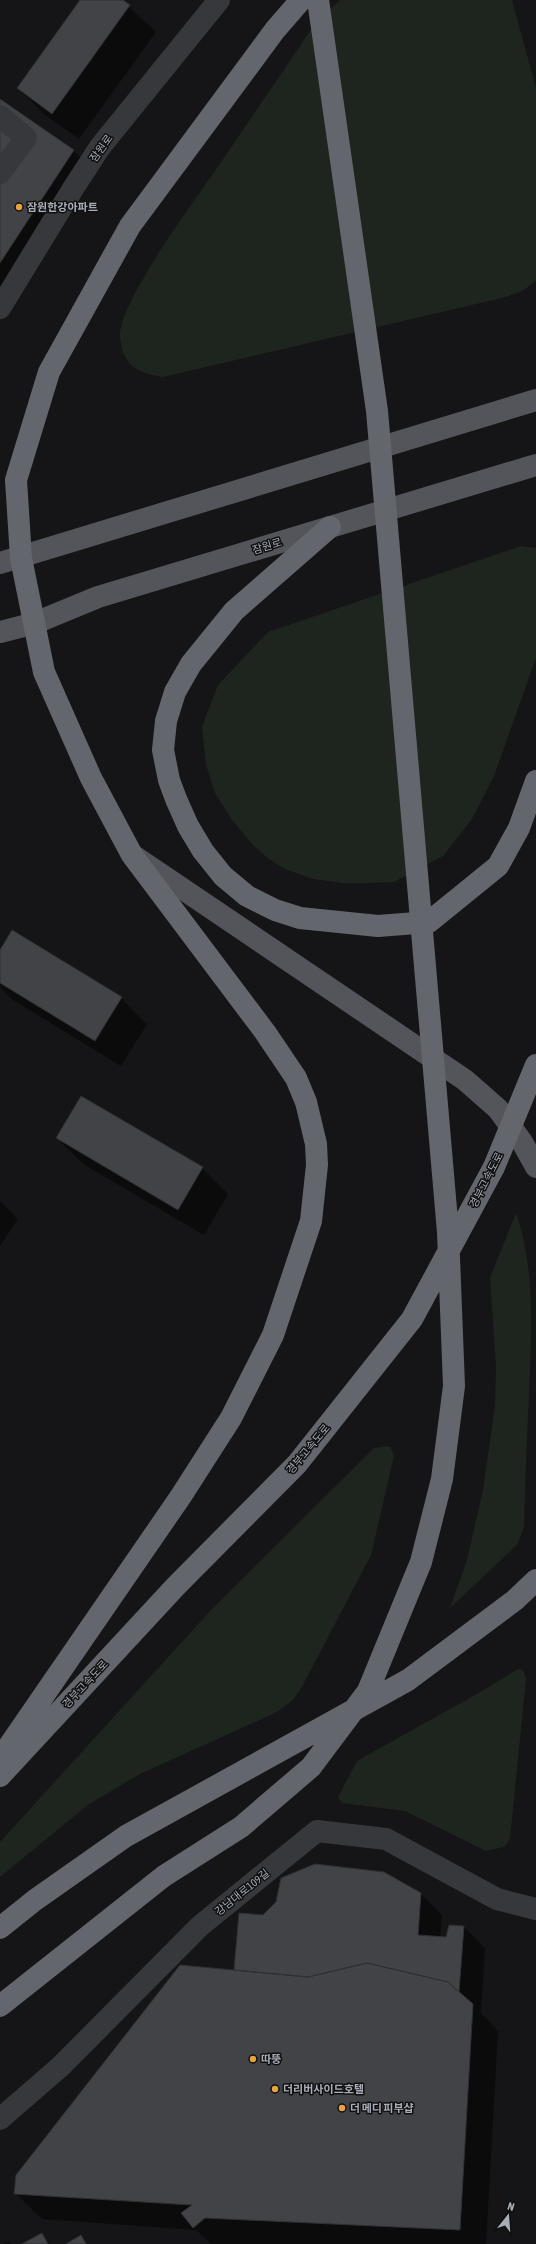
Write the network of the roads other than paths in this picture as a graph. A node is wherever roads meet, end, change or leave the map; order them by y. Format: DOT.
graph roads {
  1 [pos="219,0"];
  2 [pos="301,0"];
  3 [pos="318,0"];
  4 [pos="0,116"];
  5 [pos="0,172"];
  6 [pos="0,308"];
  7 [pos="536,400"];
  8 [pos="536,465"];
  9 [pos="330,527"];
  10 [pos="21,558"];
  11 [pos="0,563"];
  12 [pos="35,623"];
  13 [pos="0,632"];
  14 [pos="536,781"];
  15 [pos="132,855"];
  16 [pos="535,1069"];
  17 [pos="536,1167"];
  18 [pos="536,1580"];
  19 [pos="0,1759"];
  20 [pos="0,1776"];
  21 [pos="536,1909"];
  22 [pos="0,1928"];
  23 [pos="0,2006"];
  24 [pos="0,2119"];
  1 -- 6 [label="street, 잠원로"];
  2 -- 10 [label="highway"];
  3 -- 23 [label="highway"];
  4 -- 5 [label="street"];
  7 -- 10 [label="main road"];
  8 -- 9 [label="main road, 잠원로"];
  9 -- 12 [label="main road, 잠원로"];
  9 -- 14 [label="highway"];
  10 -- 11 [label="main road"];
  10 -- 12 [label="highway"];
  12 -- 13 [label="main road, 잠원로"];
  12 -- 15 [label="highway"];
  15 -- 17 [label="main road"];
  15 -- 19 [label="highway"];
  16 -- 20 [label="highway, 경부고속도로"];
  18 -- 22 [label="highway"];
  21 -- 24 [label="street, 강남대로109길"];
}
